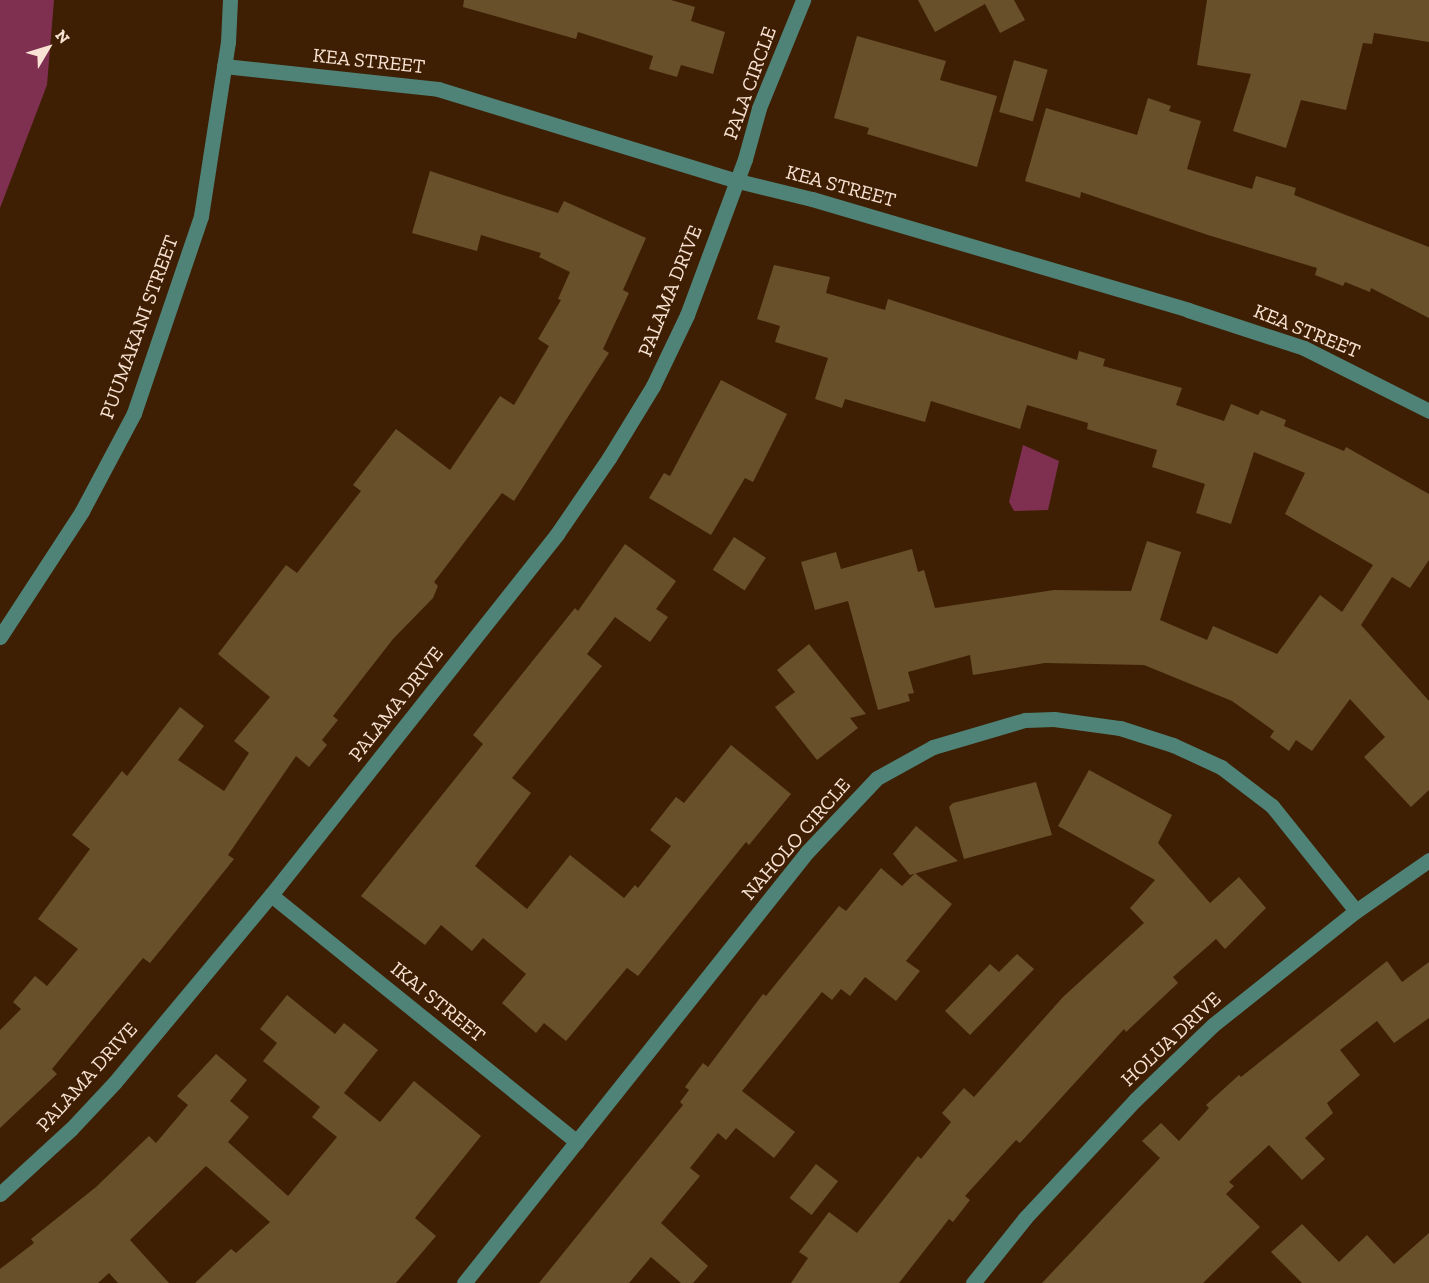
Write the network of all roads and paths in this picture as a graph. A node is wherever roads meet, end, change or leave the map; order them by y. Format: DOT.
graph roads {
  1 [pos="230,0"];
  2 [pos="803,0"];
  3 [pos="224,66"];
  4 [pos="734,180"];
  5 [pos="1429,411"];
  6 [pos="0,637"];
  7 [pos="1429,860"];
  8 [pos="271,895"];
  9 [pos="1356,911"];
  10 [pos="577,1142"];
  11 [pos="0,1194"];
  12 [pos="464,1283"];
  13 [pos="974,1283"];
  1 -- 3 [label="street, PUUMAKANI STREET"];
  2 -- 4 [label="street, PALA CIRCLE"];
  3 -- 4 [label="street, KEA STREET"];
  3 -- 6 [label="street, PUUMAKANI STREET"];
  4 -- 5 [label="street, KEA STREET"];
  4 -- 8 [label="street, PALAMA DRIVE"];
  7 -- 9 [label="street, HOLUA DRIVE"];
  8 -- 10 [label="street, IKAI STREET"];
  8 -- 11 [label="street, PALAMA DRIVE"];
  9 -- 10 [label="street, NAHOLO CIRCLE"];
  9 -- 13 [label="street, HOLUA DRIVE"];
  10 -- 12 [label="street, NAHOLO CIRCLE"];
}
